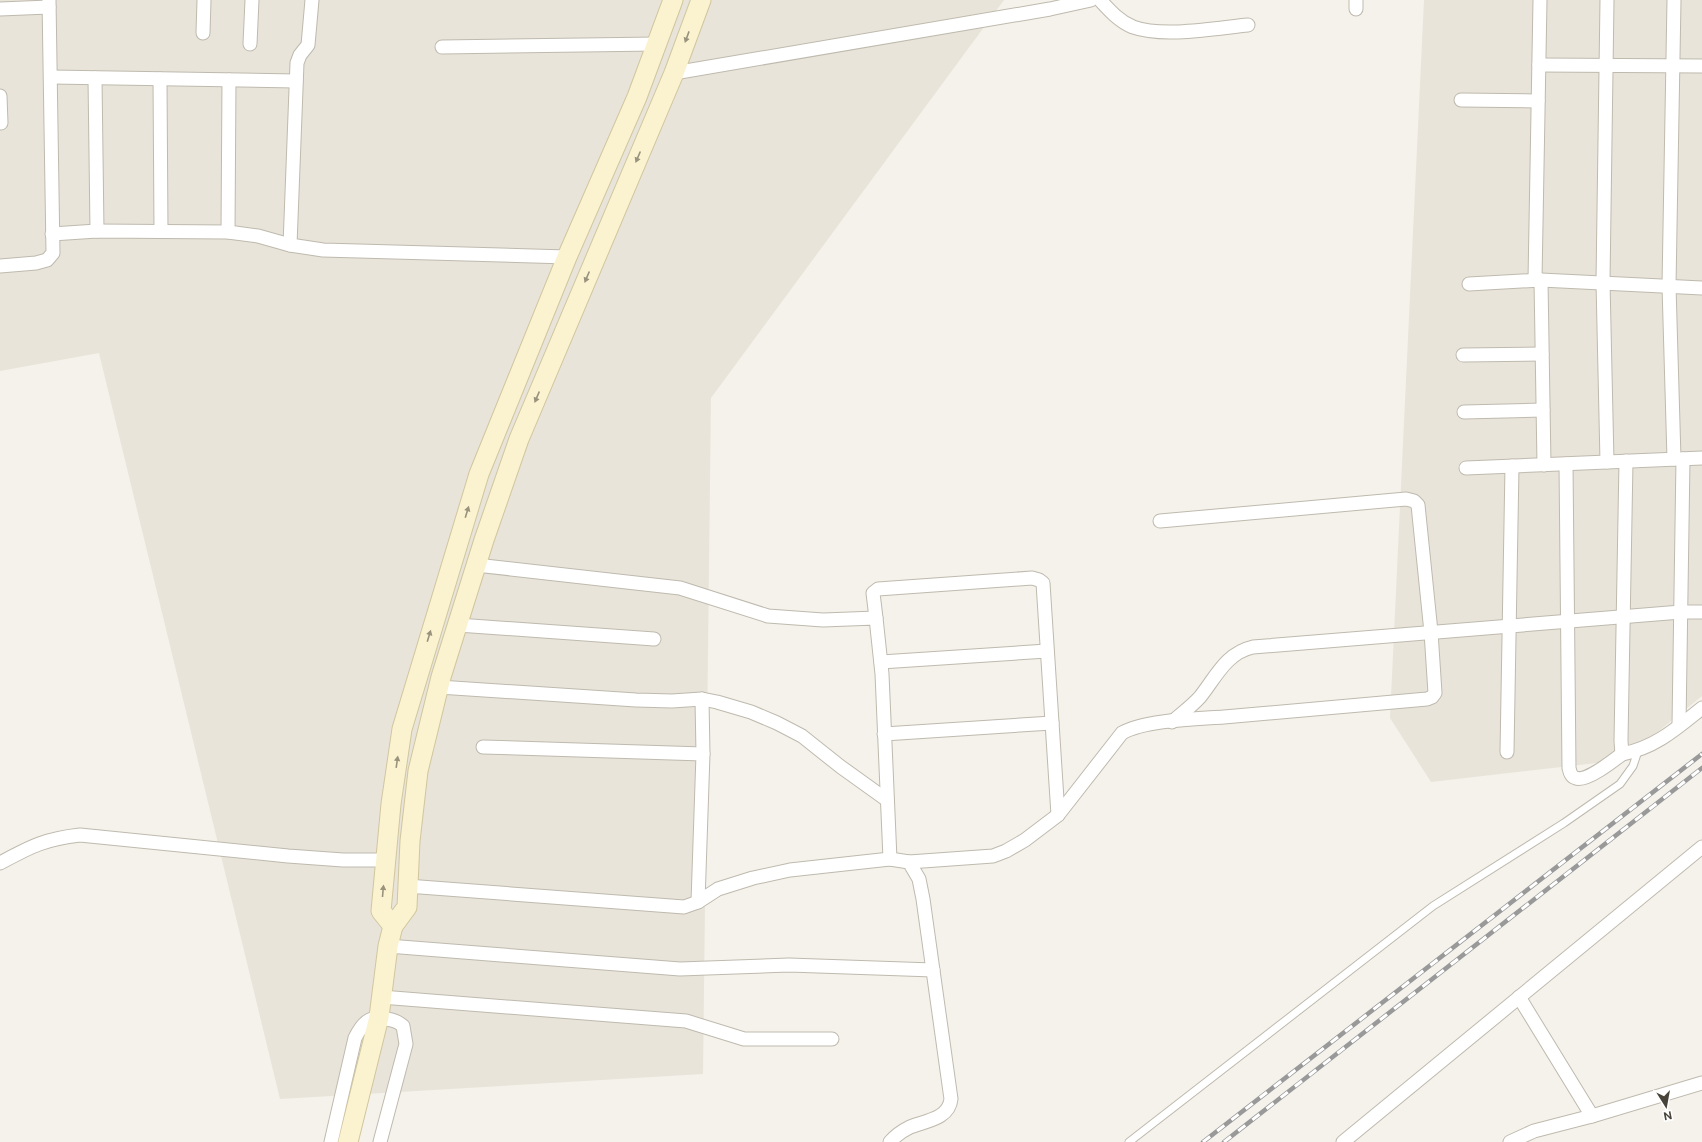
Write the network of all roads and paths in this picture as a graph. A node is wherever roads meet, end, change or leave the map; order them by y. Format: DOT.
graph roads {
  1 [pos="204,0"];
  2 [pos="252,0"];
  3 [pos="312,0"];
  4 [pos="673,0"];
  5 [pos="701,0"];
  6 [pos="1091,0"];
  7 [pos="1100,0"];
  8 [pos="1540,0"];
  9 [pos="1607,0"];
  10 [pos="1674,0"];
  11 [pos="49,4"];
  12 [pos="1050,4"];
  13 [pos="0,9"];
  14 [pos="1248,25"];
  15 [pos="203,33"];
  16 [pos="250,44"];
  17 [pos="657,44"];
  18 [pos="442,47"];
  19 [pos="1539,65"];
  20 [pos="1606,66"];
  21 [pos="1673,66"];
  22 [pos="1702,66"];
  23 [pos="674,73"];
  24 [pos="51,77"];
  25 [pos="95,78"];
  26 [pos="160,79"];
  27 [pos="229,80"];
  28 [pos="296,81"];
  29 [pos="0,96"];
  30 [pos="1461,100"];
  31 [pos="1538,101"];
  32 [pos="1,123"];
  33 [pos="97,232"];
  34 [pos="161,232"];
  35 [pos="228,232"];
  36 [pos="52,234"];
  37 [pos="290,245"];
  38 [pos="567,257"];
  39 [pos="0,266"];
  40 [pos="1538,280"];
  41 [pos="1603,282"];
  42 [pos="1469,284"];
  43 [pos="1669,286"];
  44 [pos="1702,288"];
  45 [pos="1542,354"];
  46 [pos="1464,355"];
  47 [pos="1543,410"];
  48 [pos="1464,412"];
  49 [pos="1702,458"];
  50 [pos="1678,459"];
  51 [pos="1626,461"];
  52 [pos="1607,462"];
  53 [pos="1566,464"];
  54 [pos="1544,465"];
  55 [pos="1512,466"];
  56 [pos="1466,468"];
  57 [pos="1160,521"];
  58 [pos="476,566"];
  59 [pos="1681,612"];
  60 [pos="1702,612"];
  61 [pos="1623,616"];
  62 [pos="876,618"];
  63 [pos="1568,621"];
  64 [pos="458,625"];
  65 [pos="1510,625"];
  66 [pos="1431,632"];
  67 [pos="654,639"];
  68 [pos="1047,652"];
  69 [pos="881,662"];
  70 [pos="439,687"];
  71 [pos="702,698"];
  72 [pos="1702,708"];
  73 [pos="1172,722"];
  74 [pos="1052,723"];
  75 [pos="1679,726"];
  76 [pos="884,734"];
  77 [pos="483,747"];
  78 [pos="1638,751"];
  79 [pos="1507,752"];
  80 [pos="703,754"];
  81 [pos="1622,754"];
  82 [pos="887,800"];
  83 [pos="1058,815"];
  84 [pos="1702,847"];
  85 [pos="890,859"];
  86 [pos="386,860"];
  87 [pos="908,862"];
  88 [pos="0,863"];
  89 [pos="408,886"];
  90 [pos="698,902"];
  91 [pos="393,926"];
  92 [pos="388,946"];
  93 [pos="933,970"];
  94 [pos="1519,997"];
  95 [pos="381,998"];
  96 [pos="379,1017"];
  97 [pos="832,1039"];
  98 [pos="1702,1083"];
  99 [pos="1592,1116"];
  100 [pos="331,1142"];
  101 [pos="348,1142"];
  102 [pos="380,1142"];
  103 [pos="890,1142"];
  104 [pos="1129,1142"];
  105 [pos="1343,1142"];
  106 [pos="1510,1142"];
  1 -- 15 [label="street"];
  2 -- 16 [label="street"];
  3 -- 28 [label="street"];
  4 -- 17 [label="main road"];
  5 -- 23 [label="main road, one-way"];
  6 -- 12 [label="street"];
  7 -- 14 [label="street"];
  8 -- 19 [label="street"];
  9 -- 20 [label="street"];
  10 -- 21 [label="street"];
  11 -- 13 [label="street"];
  11 -- 24 [label="street"];
  12 -- 23 [label="street"];
  17 -- 18 [label="street"];
  17 -- 38 [label="main road"];
  19 -- 20 [label="street"];
  19 -- 31 [label="street"];
  20 -- 21 [label="street"];
  20 -- 41 [label="street"];
  21 -- 22 [label="street"];
  21 -- 43 [label="street"];
  23 -- 58 [label="main road, one-way"];
  24 -- 25 [label="street"];
  24 -- 36 [label="street"];
  25 -- 26 [label="street"];
  25 -- 33 [label="street"];
  26 -- 27 [label="street"];
  26 -- 34 [label="street"];
  27 -- 28 [label="street"];
  27 -- 35 [label="street"];
  28 -- 37 [label="street"];
  29 -- 32 [label="street"];
  30 -- 31 [label="street"];
  31 -- 40 [label="street"];
  33 -- 34 [label="street"];
  33 -- 36 [label="street"];
  34 -- 35 [label="street"];
  35 -- 37 [label="street"];
  36 -- 39 [label="street"];
  37 -- 38 [label="street"];
  86 -- 38 [label="main road, one-way"];
  40 -- 41 [label="street"];
  40 -- 42 [label="street"];
  40 -- 45 [label="street"];
  41 -- 43 [label="street"];
  41 -- 52 [label="street"];
  43 -- 44 [label="street"];
  43 -- 50 [label="street"];
  45 -- 46 [label="street"];
  45 -- 47 [label="street"];
  47 -- 48 [label="street"];
  47 -- 54 [label="street"];
  49 -- 50 [label="street"];
  50 -- 51 [label="street"];
  50 -- 59 [label="street"];
  51 -- 52 [label="street"];
  51 -- 61 [label="street"];
  52 -- 53 [label="street"];
  53 -- 54 [label="street"];
  53 -- 63 [label="street"];
  54 -- 55 [label="street"];
  55 -- 56 [label="street"];
  55 -- 65 [label="street"];
  57 -- 66 [label="street"];
  58 -- 62 [label="street"];
  58 -- 64 [label="main road"];
  59 -- 60 [label="street"];
  59 -- 61 [label="street"];
  59 -- 75 [label="street"];
  61 -- 63 [label="street"];
  61 -- 81 [label="street"];
  62 -- 68 [label="street"];
  62 -- 69 [label="street"];
  63 -- 65 [label="street"];
  63 -- 81 [label="street"];
  64 -- 67 [label="street"];
  64 -- 70 [label="main road"];
  65 -- 66 [label="street"];
  65 -- 79 [label="street"];
  66 -- 73 [label="street"];
  66 -- 73 [label="street"];
  68 -- 69 [label="street"];
  68 -- 74 [label="street"];
  69 -- 76 [label="street"];
  70 -- 71 [label="street"];
  70 -- 89 [label="main road"];
  71 -- 80 [label="street"];
  71 -- 82 [label="street"];
  72 -- 75 [label="street"];
  73 -- 83 [label="street"];
  74 -- 76 [label="street"];
  74 -- 83 [label="street"];
  75 -- 78 [label="street"];
  76 -- 82 [label="street"];
  77 -- 80 [label="street"];
  78 -- 81 [label="street"];
  78 -- 104 [label="lane"];
  80 -- 90 [label="street"];
  82 -- 85 [label="street"];
  83 -- 87 [label="street"];
  84 -- 94 [label="street"];
  85 -- 87 [label="street"];
  85 -- 90 [label="street"];
  86 -- 88 [label="street"];
  91 -- 86 [label="main road, one-way"];
  87 -- 93 [label="street"];
  89 -- 90 [label="street"];
  89 -- 91 [label="main road"];
  91 -- 92 [label="main road"];
  92 -- 93 [label="street"];
  92 -- 95 [label="main road"];
  93 -- 103 [label="street"];
  94 -- 99 [label="street"];
  94 -- 105 [label="street"];
  95 -- 96 [label="main road"];
  95 -- 97 [label="street"];
  96 -- 100 [label="street"];
  96 -- 101 [label="main road"];
  96 -- 102 [label="street"];
  98 -- 99 [label="street"];
  99 -- 106 [label="street"];
}
